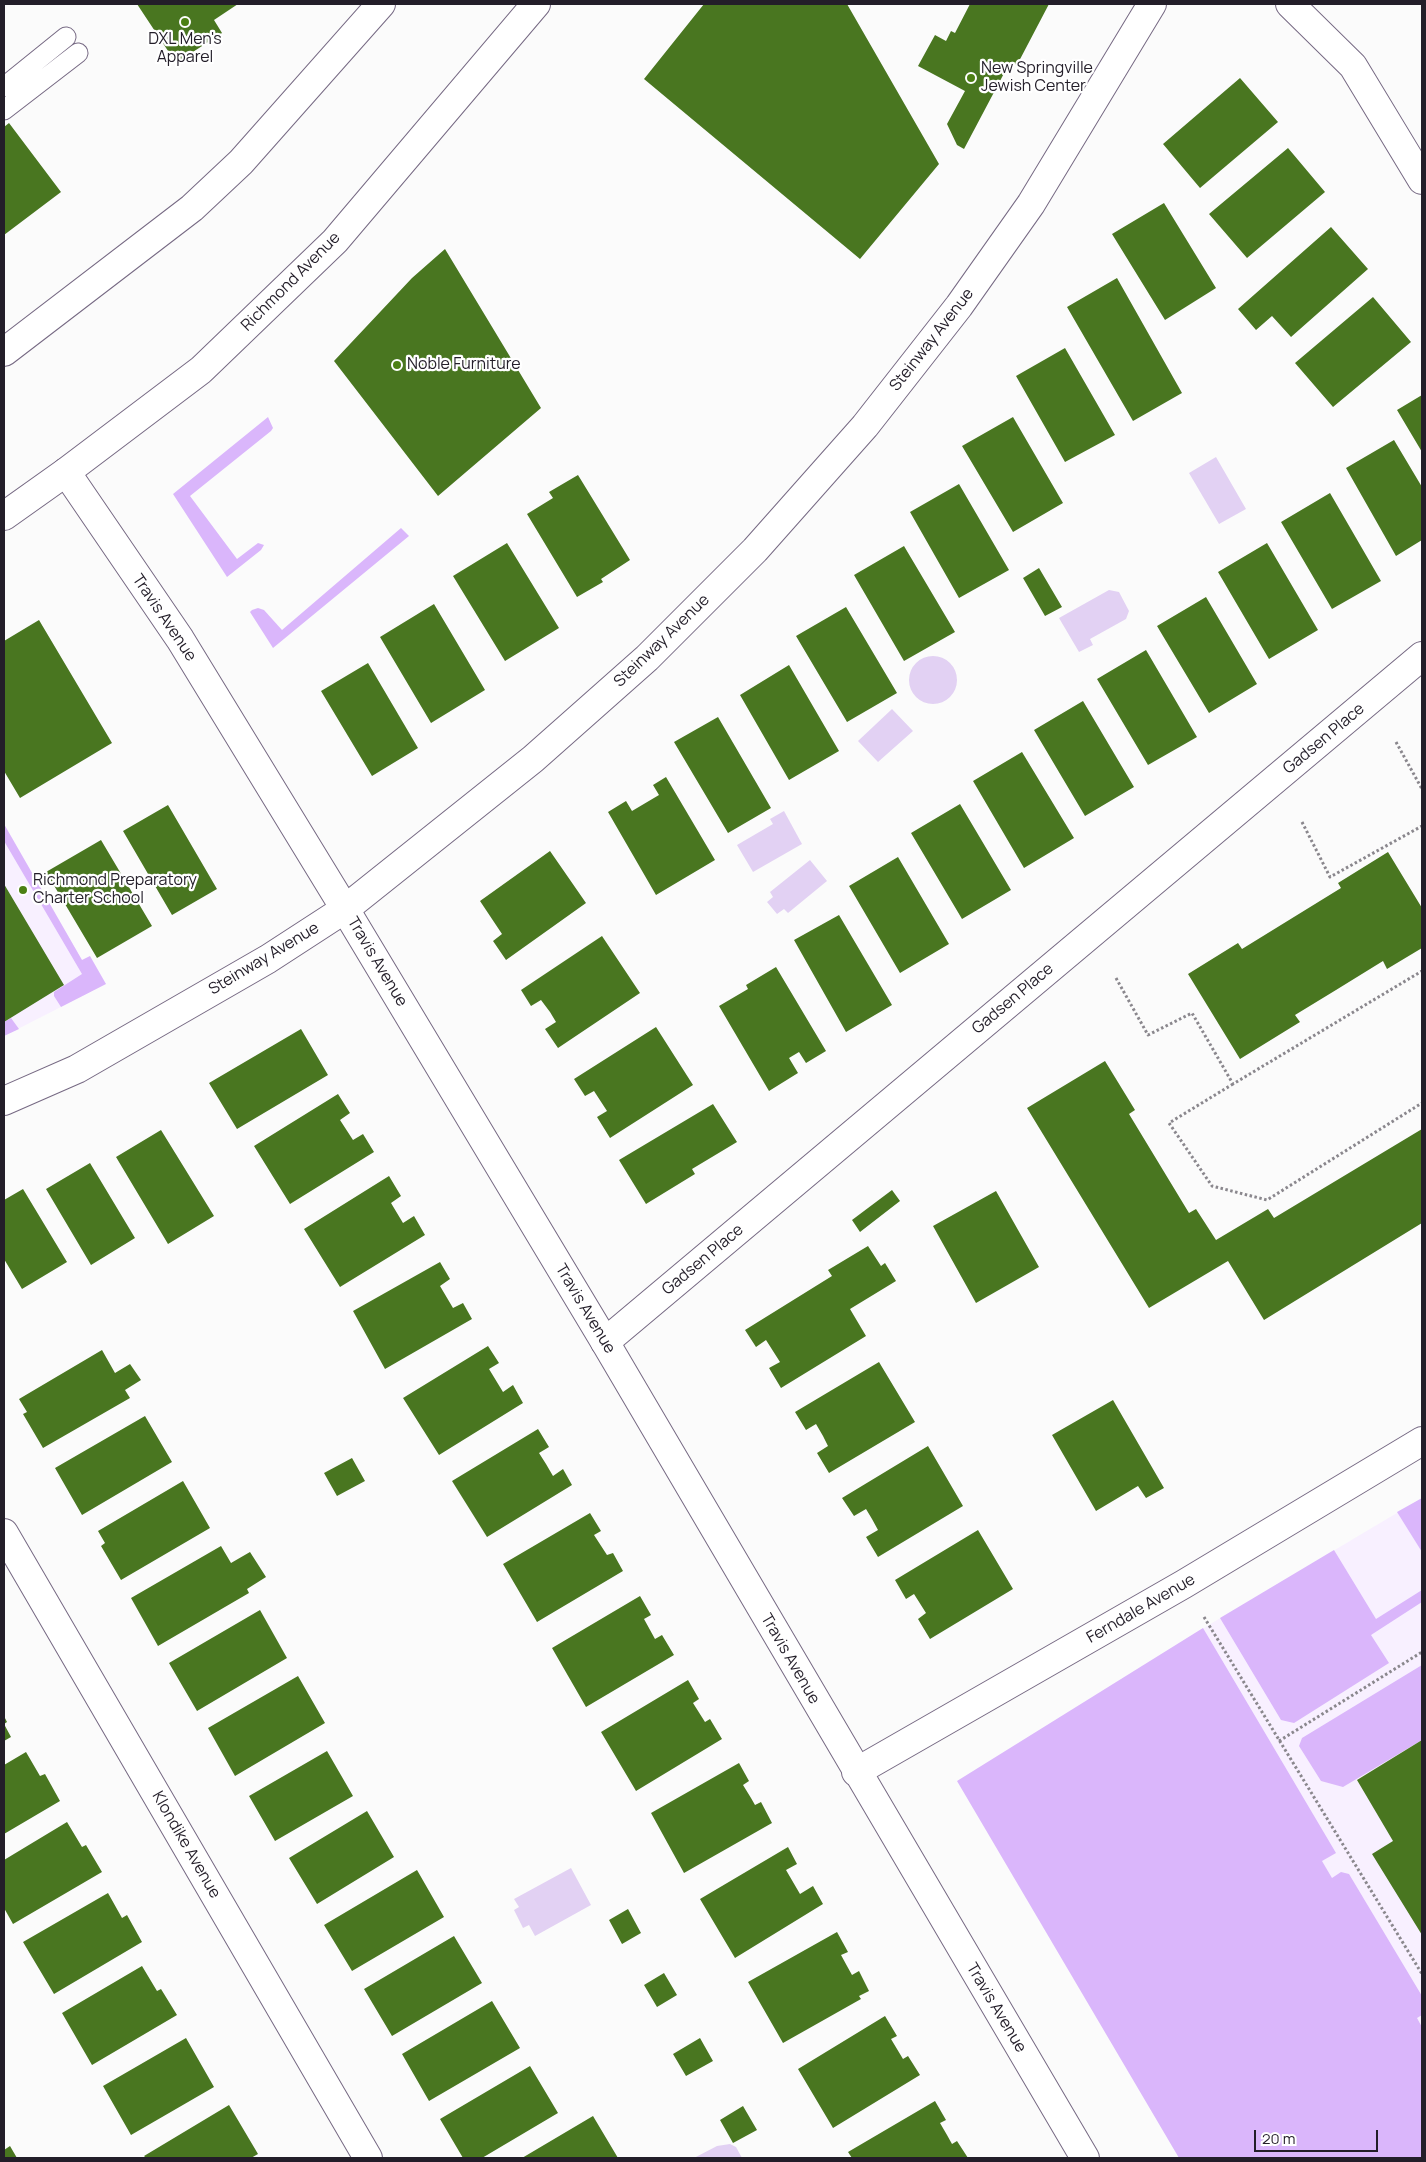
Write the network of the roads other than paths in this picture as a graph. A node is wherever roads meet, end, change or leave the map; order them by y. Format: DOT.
graph roads {
  1 [pos="381,4"];
  2 [pos="536,4"];
  3 [pos="1152,4"];
  4 [pos="1290,4"];
  5 [pos="66,37"];
  6 [pos="78,53"];
  7 [pos="4,88"];
  8 [pos="4,110"];
  9 [pos="1422,180"];
  10 [pos="4,352"];
  11 [pos="66,472"];
  12 [pos="4,516"];
  13 [pos="1422,656"];
  14 [pos="345,909"];
  15 [pos="4,1101"];
  16 [pos="605,1342"];
  17 [pos="1422,1441"];
  18 [pos="4,1533"];
  19 [pos="856,1772"];
  20 [pos="368,2158"];
  21 [pos="1085,2158"];
  1 -- 10 [label="street"];
  2 -- 11 [label="street, Richmond Avenue"];
  3 -- 14 [label="street, Steinway Avenue"];
  4 -- 9 [label="street"];
  5 -- 7 [label="lane"];
  6 -- 8 [label="lane"];
  11 -- 12 [label="street, Richmond Avenue"];
  11 -- 14 [label="street, Travis Avenue"];
  13 -- 16 [label="street, Gadsen Place"];
  14 -- 15 [label="street, Steinway Avenue"];
  14 -- 16 [label="street, Travis Avenue"];
  16 -- 19 [label="street, Travis Avenue"];
  17 -- 19 [label="street, Ferndale Avenue"];
  18 -- 20 [label="street, Klondike Avenue"];
  19 -- 21 [label="street, Travis Avenue"];
}
